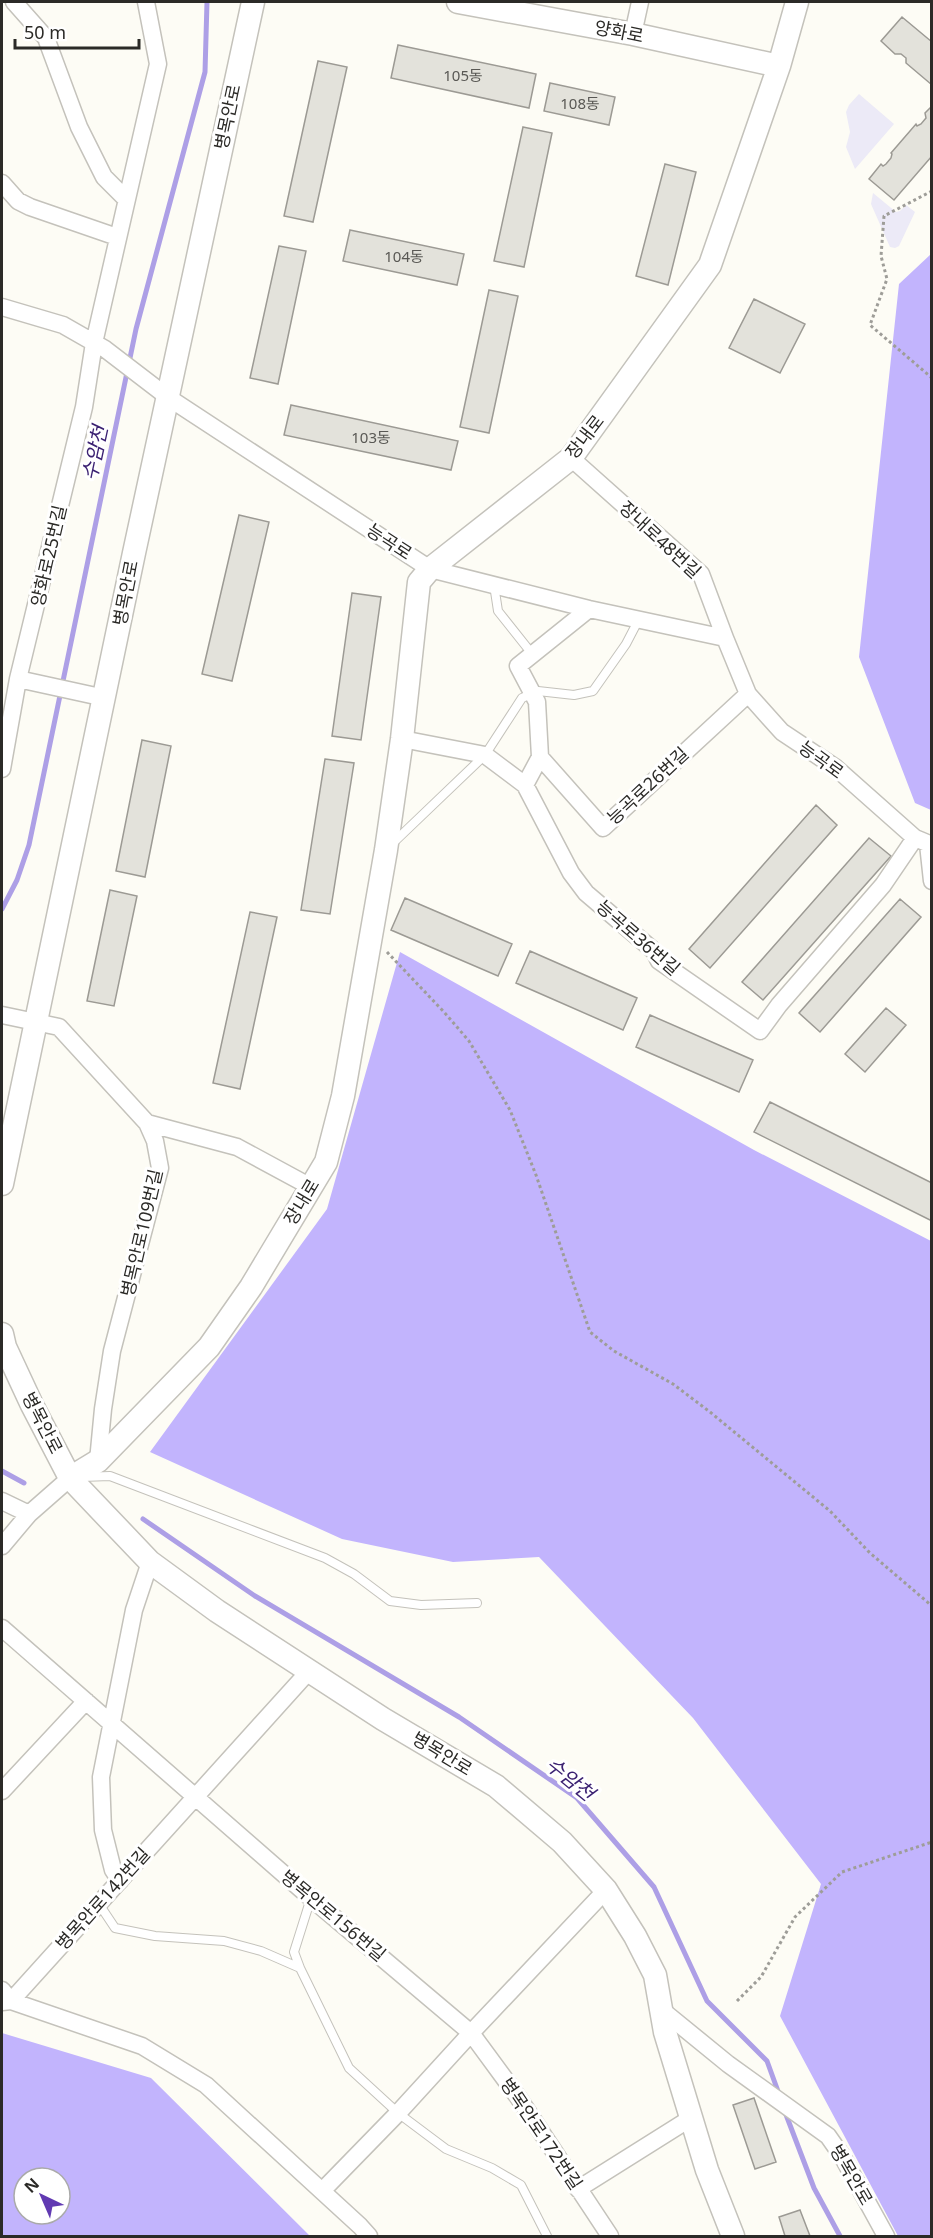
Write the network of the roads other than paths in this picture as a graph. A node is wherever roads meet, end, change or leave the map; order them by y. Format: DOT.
graph roads {
  1 [pos="14,2"];
  2 [pos="146,2"];
  3 [pos="253,2"];
  4 [pos="640,2"];
  5 [pos="797,2"];
  6 [pos="467,3"];
  7 [pos="633,34"];
  8 [pos="779,66"];
  9 [pos="2,183"];
  10 [pos="126,199"];
  11 [pos="117,237"];
  12 [pos="2,307"];
  13 [pos="99,346"];
  14 [pos="169,398"];
  15 [pos="571,458"];
  16 [pos="430,569"];
  17 [pos="494,585"];
  18 [pos="590,609"];
  19 [pos="639,619"];
  20 [pos="725,639"];
  21 [pos="532,655"];
  22 [pos="18,678"];
  23 [pos="531,693"];
  24 [pos="748,694"];
  25 [pos="105,698"];
  26 [pos="402,739"];
  27 [pos="485,755"];
  28 [pos="540,757"];
  29 [pos="2,769"];
  30 [pos="525,785"];
  31 [pos="925,842"];
  32 [pos="386,850"];
  33 [pos="932,881"];
  34 [pos="2,1015"];
  35 [pos="36,1022"];
  36 [pos="147,1122"];
  37 [pos="2,1184"];
  38 [pos="311,1187"];
  39 [pos="3,1343"];
  40 [pos="98,1461"];
  41 [pos="70,1478"];
  42 [pos="2,1501"];
  43 [pos="29,1514"];
  44 [pos="2,1546"];
  45 [pos="150,1562"];
  46 [pos="477,1603"];
  47 [pos="2,1628"];
  48 [pos="310,1670"];
  49 [pos="86,1701"];
  50 [pos="111,1725"];
  51 [pos="2,1791"];
  52 [pos="195,1797"];
  53 [pos="120,1881"];
  54 [pos="606,1890"];
  55 [pos="311,1898"];
  56 [pos="99,1905"];
  57 [pos="300,1968"];
  58 [pos="5,1997"];
  59 [pos="663,2011"];
  60 [pos="471,2033"];
  61 [pos="398,2113"];
  62 [pos="691,2118"];
  63 [pos="578,2189"];
  64 [pos="322,2191"];
  65 [pos="369,2236"];
  66 [pos="548,2236"];
  67 [pos="610,2236"];
  68 [pos="732,2236"];
  69 [pos="886,2236"];
  1 -- 10 [label="street"];
  2 -- 10 [label="street, 양화로25번길"];
  3 -- 14 [label="street, 병목안로"];
  4 -- 7 [label="street"];
  5 -- 8 [label="street, 장내로"];
  6 -- 7 [label="street, 양화로"];
  7 -- 8 [label="street, 양화로"];
  8 -- 15 [label="street, 장내로"];
  9 -- 11 [label="street"];
  10 -- 11 [label="street, 양화로25번길"];
  11 -- 13 [label="street, 양화로25번길"];
  12 -- 13 [label="street, 능곡로"];
  13 -- 14 [label="street, 능곡로"];
  13 -- 22 [label="street, 양화로25번길"];
  14 -- 16 [label="street, 능곡로"];
  14 -- 25 [label="street, 병목안로"];
  15 -- 16 [label="street, 장내로"];
  15 -- 20 [label="street, 장내로48번길"];
  16 -- 17 [label="street, 능곡로"];
  16 -- 26 [label="street, 장내로"];
  17 -- 18 [label="street, 능곡로"];
  17 -- 21 [label="lane"];
  18 -- 19 [label="street, 능곡로"];
  18 -- 21 [label="street"];
  19 -- 20 [label="street, 능곡로"];
  19 -- 23 [label="lane"];
  20 -- 24 [label="street, 능곡로"];
  21 -- 23 [label="street"];
  22 -- 25 [label="street"];
  22 -- 29 [label="street, 양화로25번길"];
  23 -- 27 [label="lane"];
  23 -- 28 [label="street"];
  24 -- 28 [label="street, 능곡로26번길"];
  24 -- 31 [label="street, 능곡로"];
  25 -- 35 [label="street, 병목안로"];
  26 -- 27 [label="street, 능곡로36번길"];
  26 -- 32 [label="street, 장내로"];
  27 -- 30 [label="street, 능곡로36번길"];
  27 -- 32 [label="lane"];
  28 -- 30 [label="street"];
  30 -- 31 [label="street, 능곡로36번길"];
  31 -- 33 [label="street"];
  32 -- 38 [label="street, 장내로"];
  34 -- 35 [label="street, 병목안로109번길"];
  35 -- 36 [label="street, 병목안로109번길"];
  35 -- 37 [label="street, 병목안로"];
  36 -- 38 [label="street"];
  36 -- 40 [label="street, 병목안로109번길"];
  38 -- 40 [label="street, 장내로"];
  39 -- 41 [label="street, 병목안로"];
  40 -- 41 [label="street, 장내로"];
  41 -- 43 [label="street"];
  41 -- 45 [label="street, 병목안로"];
  41 -- 46 [label="lane"];
  42 -- 43 [label="street"];
  43 -- 44 [label="street"];
  45 -- 48 [label="street, 병목안로"];
  45 -- 50 [label="street"];
  47 -- 49 [label="street"];
  48 -- 52 [label="street, 병목안로142번길"];
  48 -- 54 [label="street, 병목안로"];
  49 -- 50 [label="street"];
  49 -- 51 [label="street"];
  50 -- 52 [label="street"];
  50 -- 53 [label="street"];
  52 -- 53 [label="street, 병목안로142번길"];
  52 -- 55 [label="street, 병목안로156번길"];
  53 -- 56 [label="street, 병목안로142번길"];
  54 -- 59 [label="street, 병목안로"];
  54 -- 60 [label="street"];
  55 -- 57 [label="lane"];
  55 -- 60 [label="street, 병목안로156번길"];
  56 -- 57 [label="lane"];
  56 -- 58 [label="street, 병목안로142번길"];
  57 -- 61 [label="lane"];
  58 -- 64 [label="street"];
  59 -- 62 [label="street, 병목안로"];
  59 -- 69 [label="street, 병목안로"];
  60 -- 61 [label="street"];
  60 -- 63 [label="street, 병목안로172번길"];
  61 -- 64 [label="street"];
  61 -- 66 [label="lane"];
  62 -- 63 [label="street"];
  62 -- 68 [label="street, 병목안로"];
  63 -- 67 [label="street, 병목안로172번길"];
  64 -- 65 [label="street"];
}
